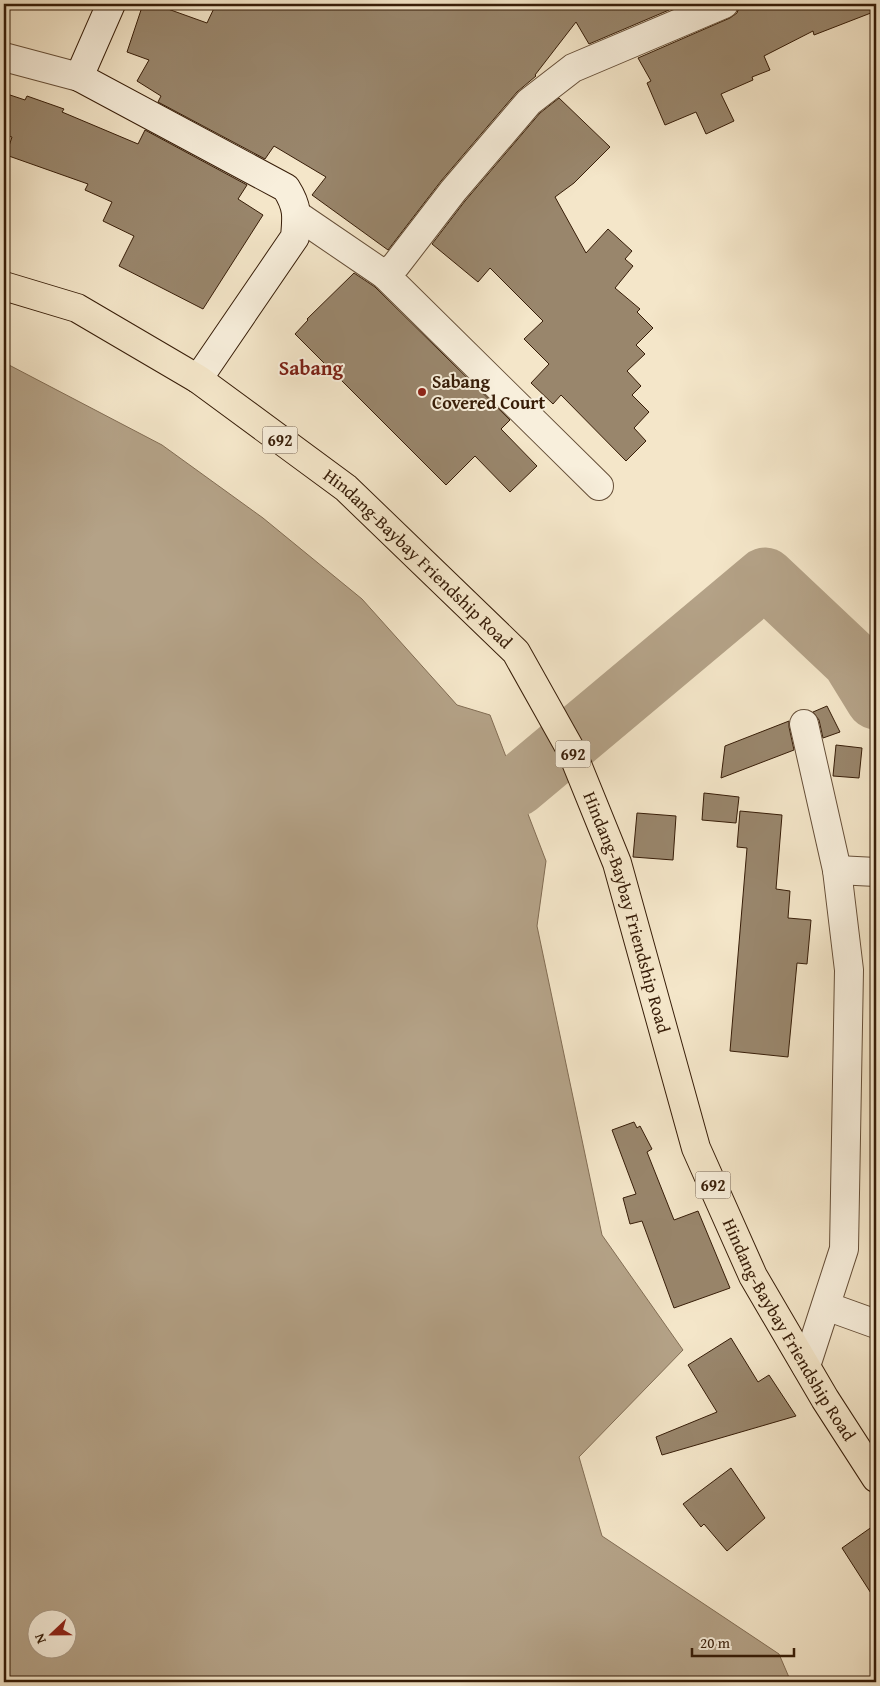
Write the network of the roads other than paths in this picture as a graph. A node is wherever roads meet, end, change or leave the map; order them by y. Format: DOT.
graph roads {
  1 [pos="112,4"];
  2 [pos="724,4"];
  3 [pos="4,57"];
  4 [pos="79,77"];
  5 [pos="297,215"];
  6 [pos="385,275"];
  7 [pos="4,286"];
  8 [pos="198,379"];
  9 [pos="599,486"];
  10 [pos="804,724"];
  11 [pos="837,870"];
  12 [pos="876,872"];
  13 [pos="826,1306"];
  14 [pos="876,1324"];
  15 [pos="806,1366"];
  16 [pos="876,1478"];
  1 -- 4 [label="street"];
  2 -- 6 [label="street"];
  3 -- 4 [label="street"];
  4 -- 5 [label="street"];
  5 -- 6 [label="street"];
  5 -- 8 [label="street"];
  6 -- 9 [label="street"];
  7 -- 8 [label="main road, Hindang-Baybay Friendship Road / 692"];
  8 -- 15 [label="main road, Hindang-Baybay Friendship Road / 692"];
  10 -- 11 [label="street"];
  11 -- 12 [label="street"];
  11 -- 13 [label="street"];
  13 -- 14 [label="street"];
  13 -- 15 [label="street"];
  15 -- 16 [label="main road, Hindang-Baybay Friendship Road / 692"];
}
